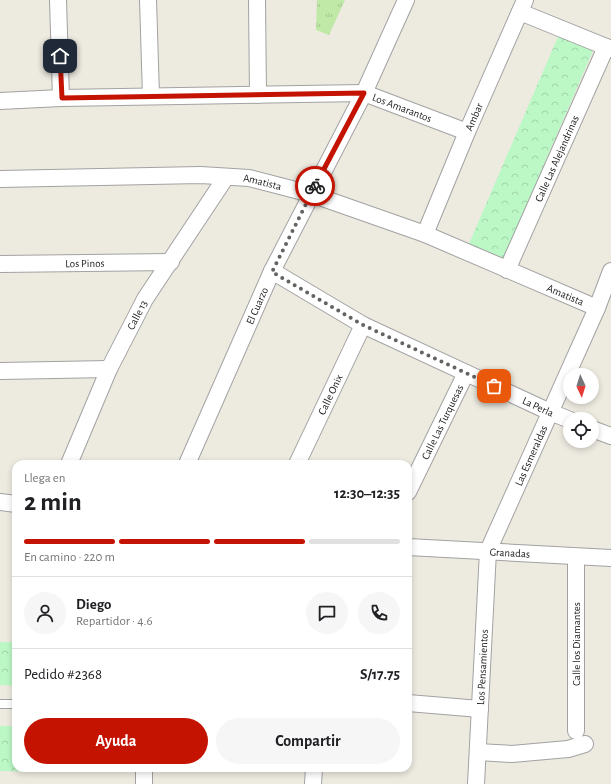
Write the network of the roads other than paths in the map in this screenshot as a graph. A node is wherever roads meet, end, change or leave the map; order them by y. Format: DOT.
graph roads {
  1 [pos="58,0"];
  2 [pos="148,0"];
  3 [pos="257,0"];
  4 [pos="406,0"];
  5 [pos="523,6"];
  6 [pos="608,48"];
  7 [pos="364,93"];
  8 [pos="258,95"];
  9 [pos="151,96"];
  10 [pos="62,98"];
  11 [pos="0,101"];
  12 [pos="467,132"];
  13 [pos="226,177"];
  14 [pos="0,179"];
  15 [pos="311,194"];
  16 [pos="425,234"];
  17 [pos="171,262"];
  18 [pos="0,264"];
  19 [pos="508,270"];
  20 [pos="611,271"];
  21 [pos="272,272"];
  22 [pos="597,308"];
  23 [pos="363,325"];
  24 [pos="109,369"];
  25 [pos="0,371"];
  26 [pos="466,373"];
  27 [pos="550,412"];
  28 [pos="563,417"];
  29 [pos="599,432"];
  30 [pos="611,436"];
  31 [pos="71,460"];
  32 [pos="189,460"];
  33 [pos="299,460"];
  34 [pos="412,484"];
  35 [pos="0,502"];
  36 [pos="12,504"];
  37 [pos="412,547"];
  38 [pos="488,551"];
  39 [pos="576,557"];
  40 [pos="611,558"];
  41 [pos="0,704"];
  42 [pos="12,704"];
  43 [pos="412,704"];
  44 [pos="480,709"];
  45 [pos="576,731"];
  46 [pos="585,744"];
  47 [pos="478,752"];
  48 [pos="144,772"];
  49 [pos="314,772"];
  50 [pos="144,784"];
  51 [pos="313,784"];
  52 [pos="476,784"];
  1 -- 10 [label="street"];
  2 -- 9 [label="street"];
  3 -- 8 [label="street"];
  4 -- 7 [label="street, El Cuarzo"];
  5 -- 6 [label="street"];
  5 -- 12 [label="street, Ambar"];
  6 -- 19 [label="street, Calle Las Alejandrinas"];
  7 -- 8 [label="street, Los Amarantos"];
  7 -- 12 [label="street, Los Amarantos"];
  7 -- 15 [label="street, El Cuarzo"];
  8 -- 9 [label="street, Los Amarantos"];
  9 -- 10 [label="street, Los Amarantos"];
  10 -- 11 [label="street, Los Amarantos"];
  12 -- 16 [label="street, Ambar"];
  13 -- 14 [label="street, Amatista"];
  13 -- 15 [label="street, Amatista"];
  13 -- 17 [label="street, Calle 13"];
  15 -- 16 [label="street, Amatista"];
  15 -- 21 [label="street, El Cuarzo"];
  16 -- 19 [label="street, Amatista"];
  17 -- 18 [label="street, Los Pinos"];
  17 -- 24 [label="street, Calle 13"];
  19 -- 22 [label="street, Amatista"];
  20 -- 22 [label="street, Las Esmeraldas"];
  21 -- 23 [label="street, La Perla"];
  21 -- 32 [label="street, El Cuarzo"];
  22 -- 27 [label="street, Las Esmeraldas"];
  23 -- 26 [label="street, La Perla"];
  23 -- 33 [label="street, Calle Onix"];
  24 -- 25 [label="street"];
  24 -- 31 [label="street, Calle 13"];
  26 -- 27 [label="street, La Perla"];
  26 -- 34 [label="street, Calle Las Turquesas"];
  27 -- 28 [label="street, La Perla"];
  27 -- 38 [label="street, Las Esmeraldas"];
  29 -- 30 [label="street"];
  35 -- 36 [label="street"];
  37 -- 38 [label="street, Granadas"];
  38 -- 39 [label="street, Granadas"];
  38 -- 44 [label="street, Los Pensamientos"];
  39 -- 40 [label="street, Granadas"];
  39 -- 45 [label="street, Calle los Diamantes"];
  41 -- 42 [label="lane"];
  43 -- 44 [label="street"];
  44 -- 47 [label="street, Los Pensamientos"];
  46 -- 47 [label="street"];
  47 -- 52 [label="street, Los Pensamientos"];
  48 -- 50 [label="street"];
  49 -- 51 [label="street"];
}
